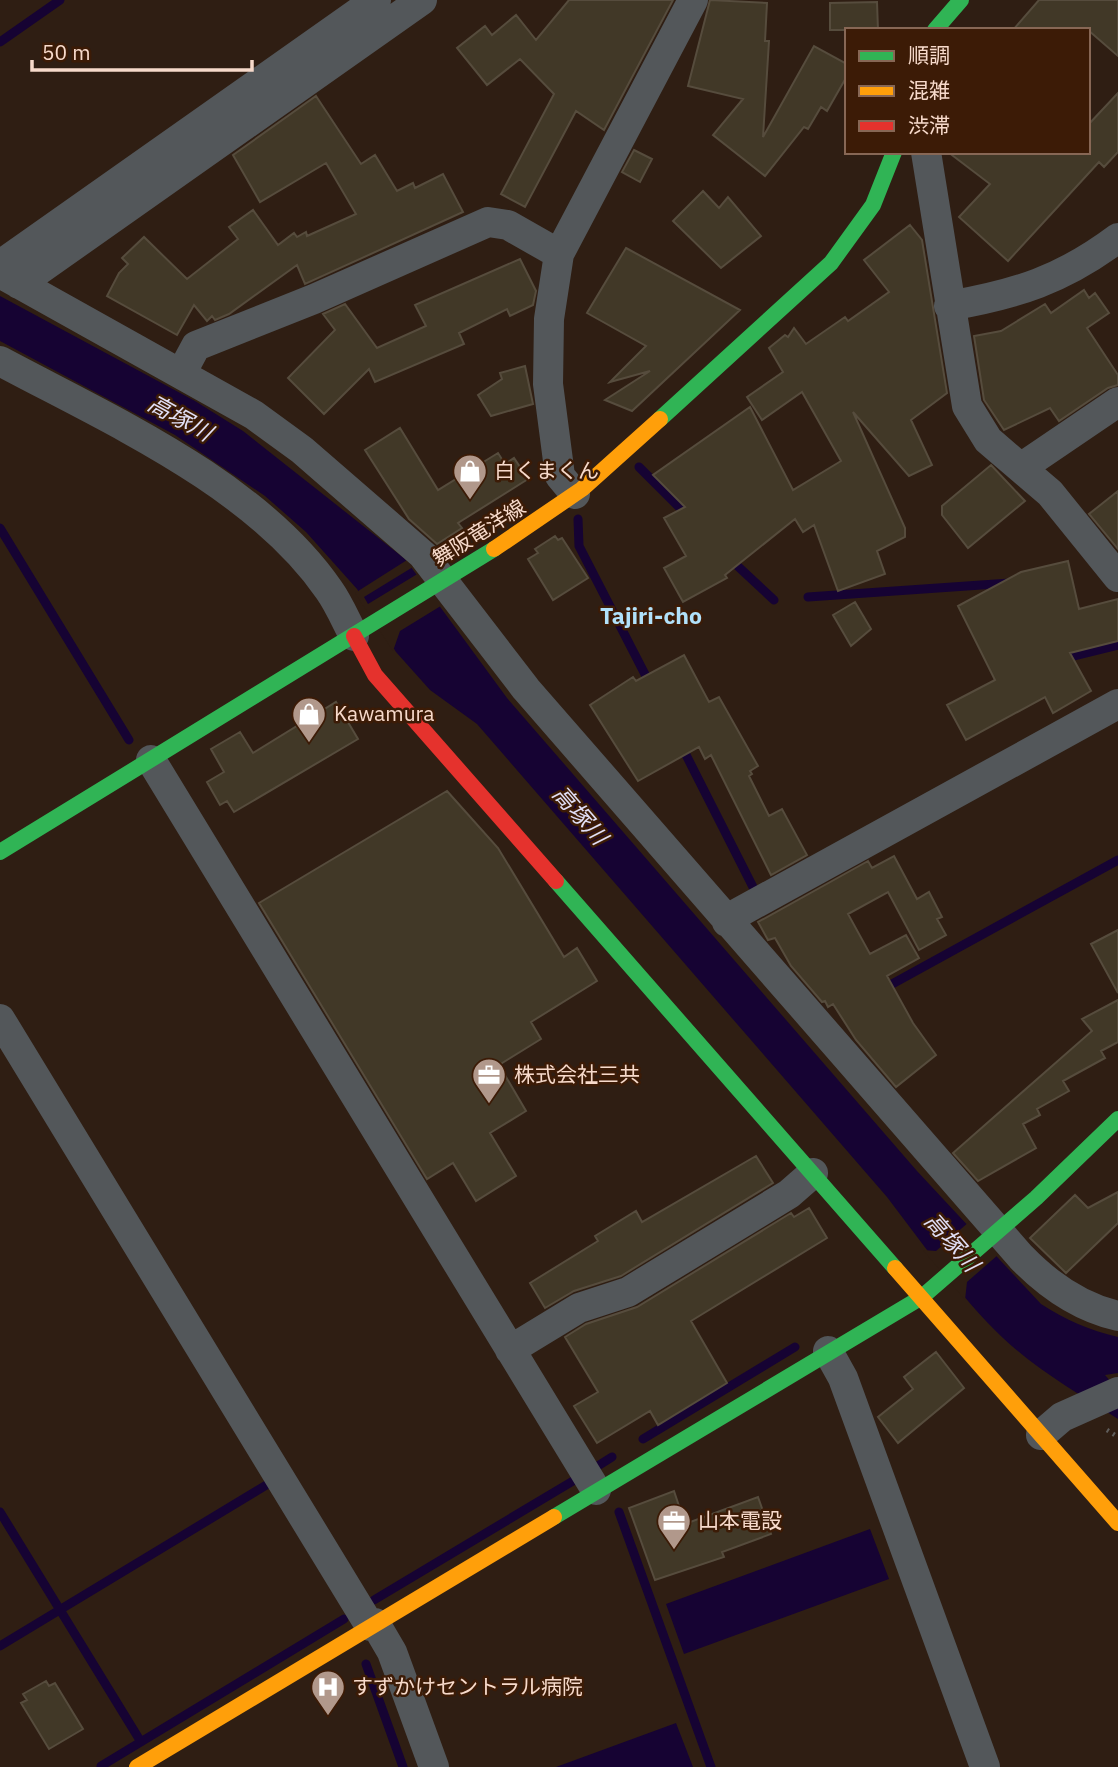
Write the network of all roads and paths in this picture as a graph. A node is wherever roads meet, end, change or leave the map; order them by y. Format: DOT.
graph roads {
  1 [pos="376,0"];
  2 [pos="422,0"];
  3 [pos="693,0"];
  4 [pos="957,1"];
  5 [pos="937,28"];
  6 [pos="893,154"];
  7 [pos="926,154"];
  8 [pos="1118,238"];
  9 [pos="559,254"];
  10 [pos="5,266"];
  11 [pos="949,306"];
  12 [pos="0,361"];
  13 [pos="182,372"];
  14 [pos="1118,401"];
  15 [pos="1021,467"];
  16 [pos="575,494"];
  17 [pos="1118,577"];
  18 [pos="437,585"];
  19 [pos="363,631"];
  20 [pos="1118,704"];
  21 [pos="151,760"];
  22 [pos="0,852"];
  23 [pos="727,922"];
  24 [pos="0,1019"];
  25 [pos="1118,1119"];
  26 [pos="813,1173"];
  27 [pos="996,1234"];
  28 [pos="922,1297"];
  29 [pos="1118,1316"];
  30 [pos="510,1350"];
  31 [pos="828,1351"];
  32 [pos="1118,1392"];
  33 [pos="1041,1435"];
  34 [pos="596,1490"];
  35 [pos="1118,1523"];
  36 [pos="372,1624"];
  37 [pos="137,1767"];
  38 [pos="434,1767"];
  39 [pos="985,1767"];
  1 -- 10 [label="street"];
  2 -- 10 [label="street"];
  3 -- 9 [label="street"];
  4 -- 5 [label="street"];
  6 -- 16 [label="street, 舞阪竜洋線"];
  7 -- 11 [label="street"];
  8 -- 11 [label="street"];
  9 -- 13 [label="street"];
  9 -- 16 [label="street"];
  10 -- 13 [label="street"];
  11 -- 15 [label="street"];
  12 -- 19 [label="street"];
  13 -- 18 [label="street"];
  14 -- 15 [label="street"];
  15 -- 17 [label="street"];
  16 -- 18 [label="street, 舞阪竜洋線"];
  18 -- 19 [label="street, 舞阪竜洋線"];
  18 -- 23 [label="street"];
  19 -- 21 [label="street, 舞阪竜洋線"];
  19 -- 26 [label="street"];
  20 -- 23 [label="street"];
  21 -- 22 [label="street, 舞阪竜洋線"];
  21 -- 30 [label="street"];
  23 -- 27 [label="street"];
  24 -- 36 [label="street"];
  25 -- 27 [label="street"];
  26 -- 28 [label="street"];
  26 -- 30 [label="street"];
  27 -- 28 [label="street"];
  27 -- 29 [label="street"];
  28 -- 31 [label="street"];
  28 -- 33 [label="street"];
  30 -- 34 [label="street"];
  31 -- 34 [label="street"];
  31 -- 39 [label="street"];
  32 -- 33 [label="street"];
  33 -- 35 [label="street"];
  34 -- 36 [label="street"];
  36 -- 37 [label="street"];
  36 -- 38 [label="street"];
}
